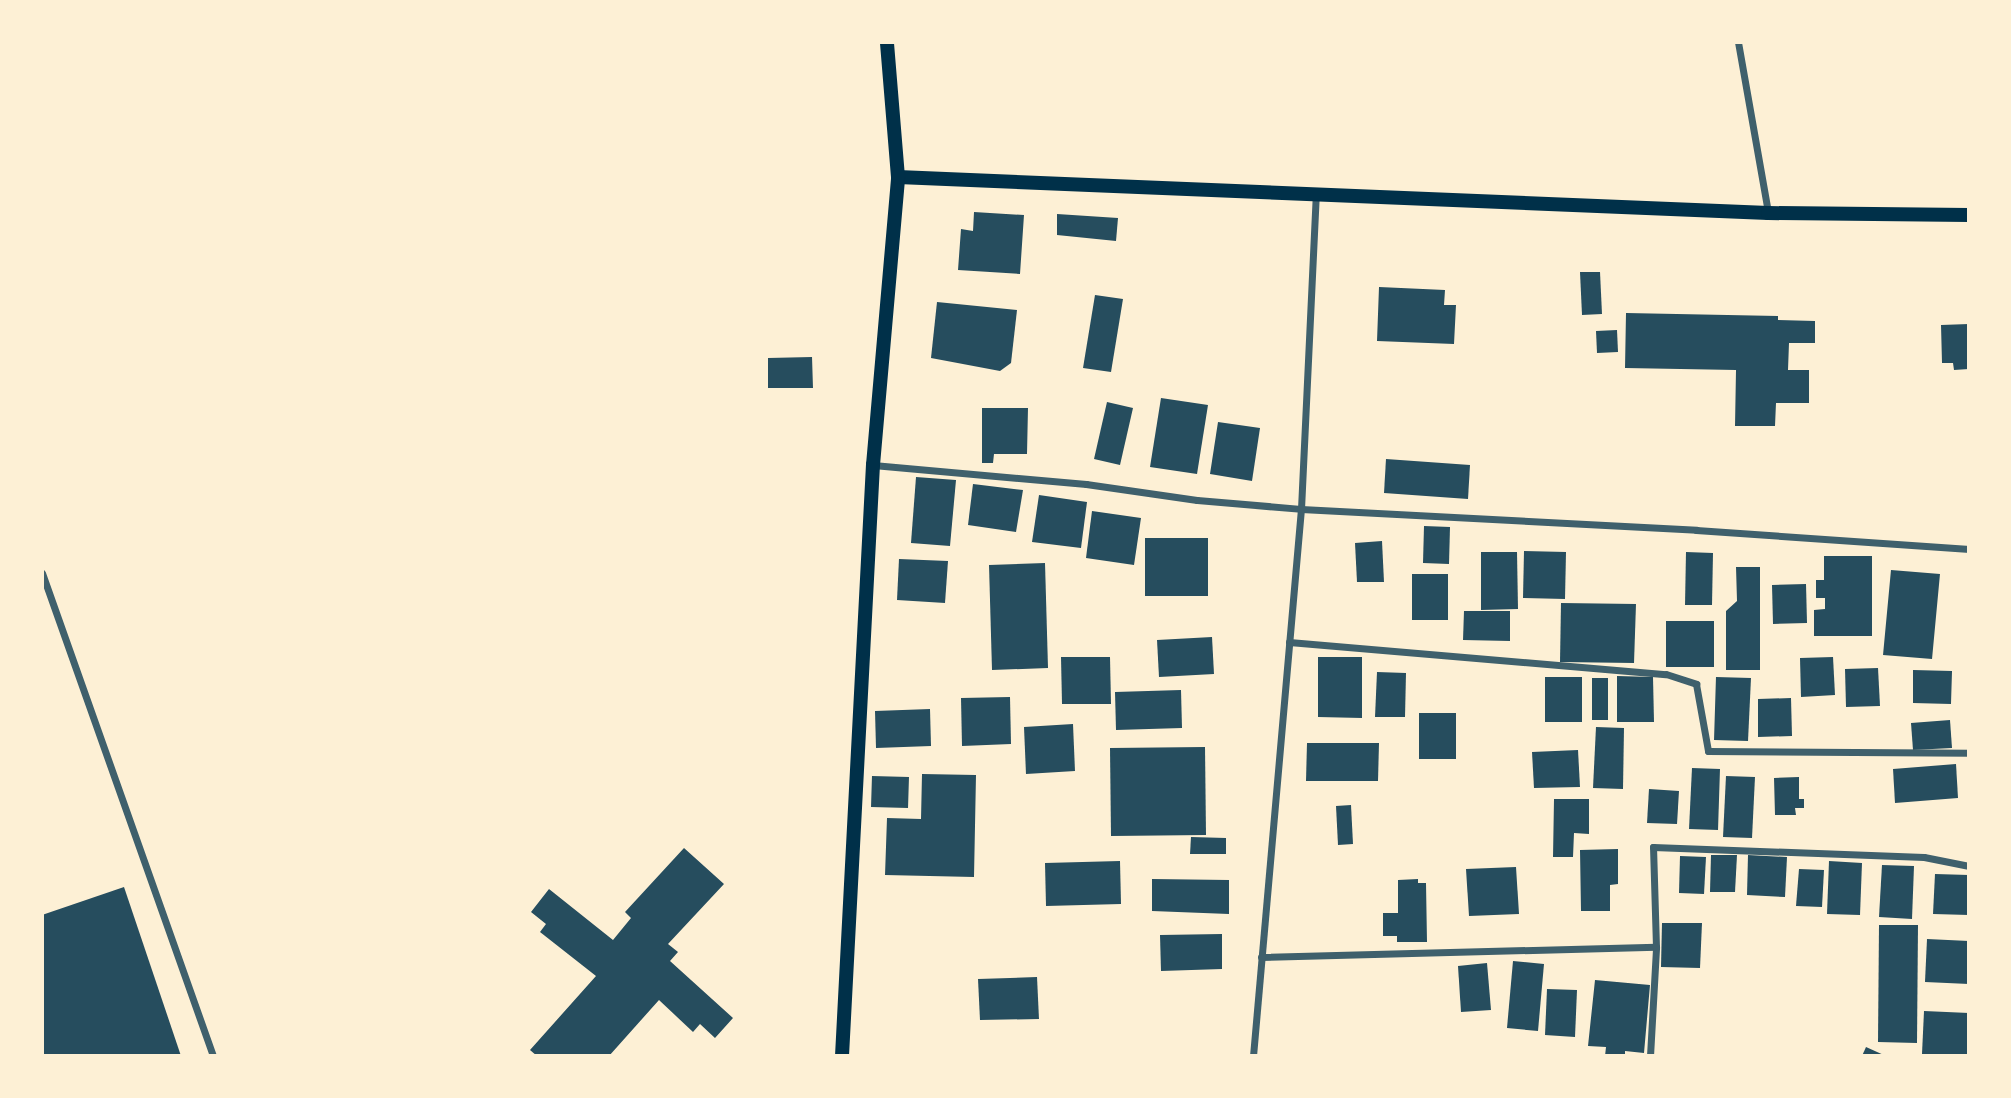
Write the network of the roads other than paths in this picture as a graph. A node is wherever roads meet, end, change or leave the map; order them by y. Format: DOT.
graph roads {
  1 [pos="887,42"];
  2 [pos="1738,42"];
  3 [pos="898,177"];
  4 [pos="1316,192"];
  5 [pos="1768,213"];
  6 [pos="1969,215"];
  7 [pos="873,465"];
  8 [pos="1301,509"];
  9 [pos="1969,549"];
  10 [pos="42,573"];
  11 [pos="1289,642"];
  12 [pos="1969,753"];
  13 [pos="1969,866"];
  14 [pos="1656,947"];
  15 [pos="1261,957"];
  16 [pos="213,1056"];
  17 [pos="842,1056"];
  18 [pos="1253,1056"];
  19 [pos="1650,1056"];
  1 -- 3 [label="main road"];
  2 -- 5 [label="street"];
  3 -- 4 [label="main road"];
  3 -- 7 [label="main road"];
  4 -- 5 [label="main road"];
  4 -- 8 [label="street"];
  5 -- 6 [label="main road"];
  7 -- 8 [label="street"];
  7 -- 17 [label="main road"];
  8 -- 9 [label="street"];
  8 -- 11 [label="street"];
  10 -- 16 [label="street"];
  11 -- 12 [label="street"];
  11 -- 15 [label="street"];
  13 -- 14 [label="street"];
  14 -- 15 [label="street"];
  14 -- 19 [label="street"];
  15 -- 18 [label="street"];
}
